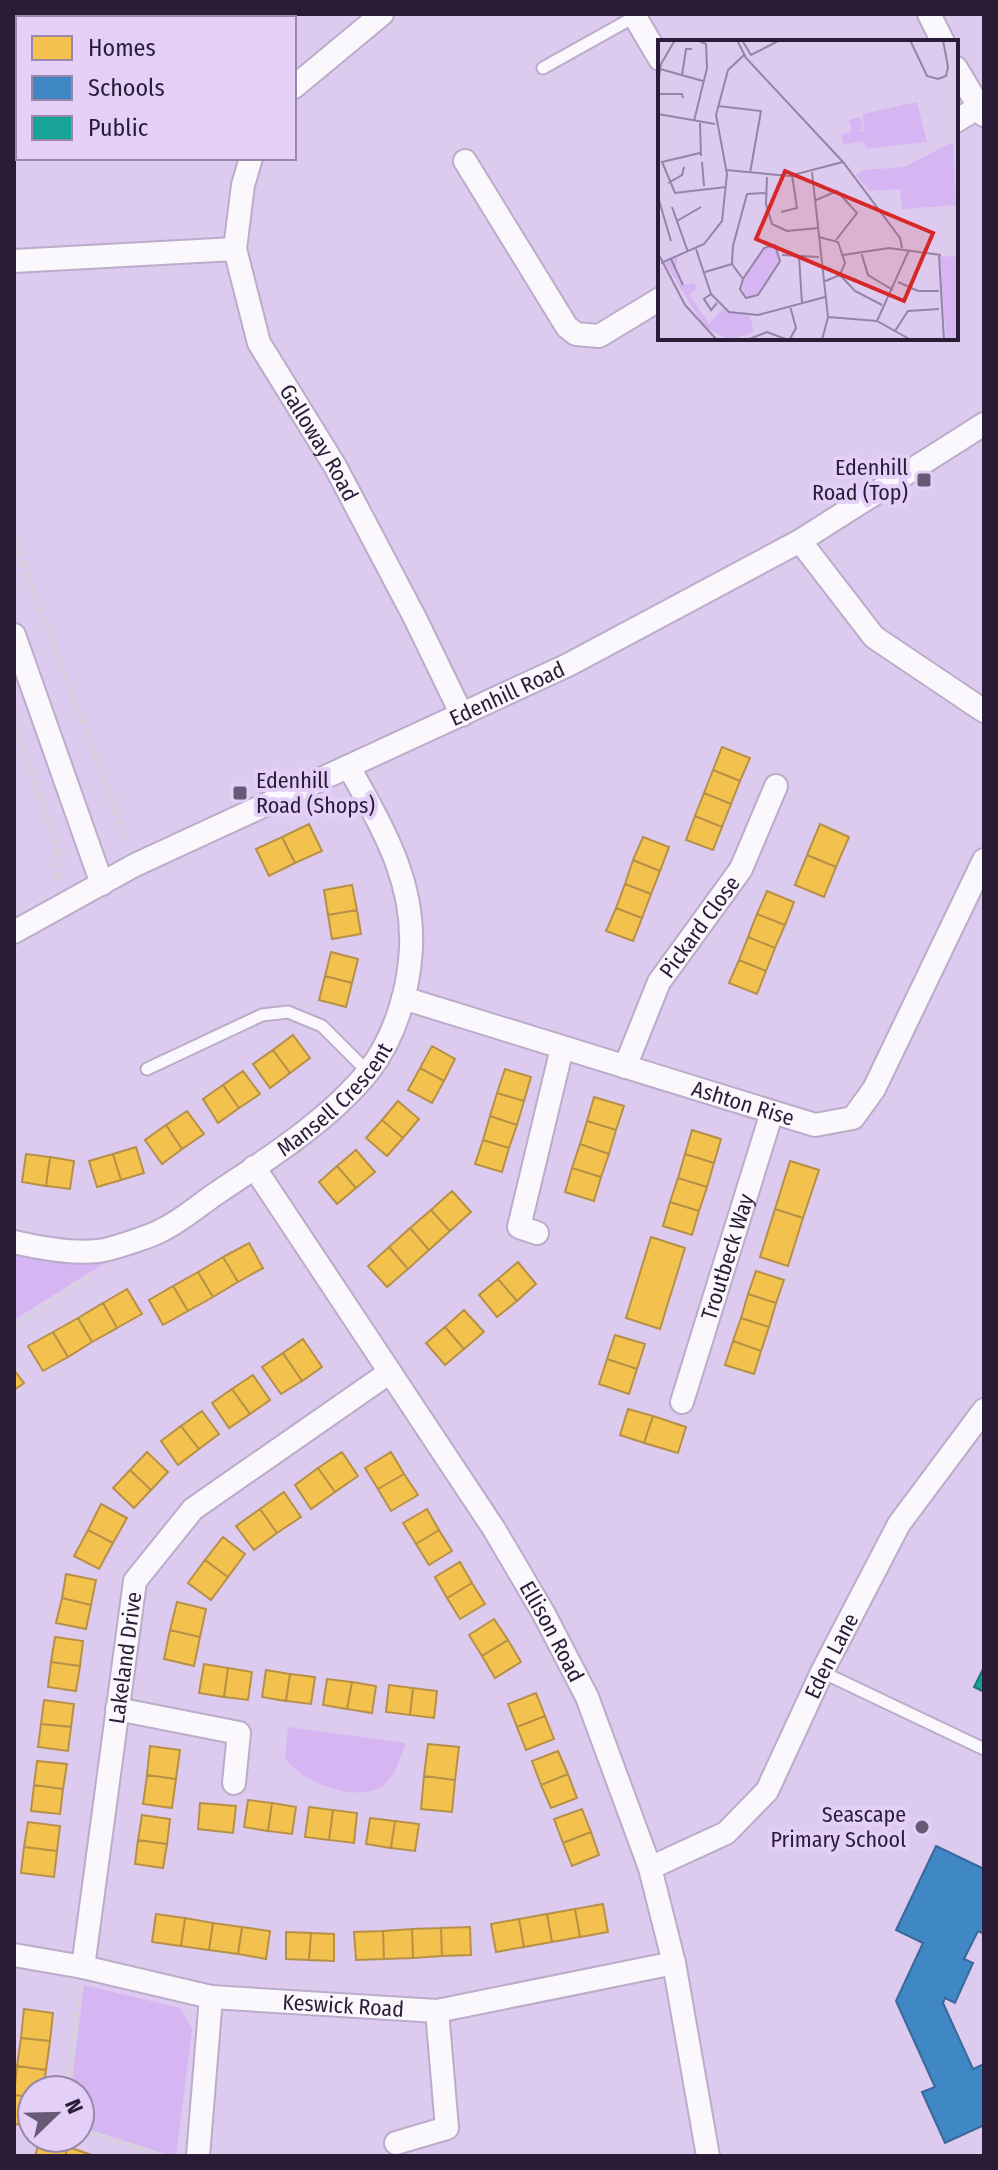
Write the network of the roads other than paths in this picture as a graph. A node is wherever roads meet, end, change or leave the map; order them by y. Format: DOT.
graph roads {
  1 [pos="382,14"];
  2 [pos="929,14"];
  3 [pos="638,16"];
  4 [pos="942,40"];
  5 [pos="658,55"];
  6 [pos="543,68"];
  7 [pos="958,71"];
  8 [pos="296,85"];
  9 [pos="981,111"];
  10 [pos="958,120"];
  11 [pos="250,160"];
  12 [pos="465,161"];
  13 [pos="235,249"];
  14 [pos="14,261"];
  15 [pos="658,300"];
  16 [pos="984,424"];
  17 [pos="800,541"];
  18 [pos="14,635"];
  19 [pos="984,711"];
  20 [pos="462,715"];
  21 [pos="349,767"];
  22 [pos="776,786"];
  23 [pos="984,860"];
  24 [pos="102,884"];
  25 [pos="14,932"];
  26 [pos="403,998"];
  27 [pos="562,1048"];
  28 [pos="625,1067"];
  29 [pos="147,1069"];
  30 [pos="368,1072"];
  31 [pos="772,1112"];
  32 [pos="254,1167"];
  33 [pos="537,1233"];
  34 [pos="14,1242"];
  35 [pos="390,1372"];
  36 [pos="682,1402"];
  37 [pos="984,1410"];
  38 [pos="822,1672"];
  39 [pos="117,1709"];
  40 [pos="984,1749"];
  41 [pos="234,1783"];
  42 [pos="650,1868"];
  43 [pos="14,1955"];
  44 [pos="674,1963"];
  45 [pos="83,1967"];
  46 [pos="211,1997"];
  47 [pos="437,2011"];
  48 [pos="396,2143"];
  49 [pos="198,2156"];
  50 [pos="708,2156"];
  1 -- 8 [label="street"];
  2 -- 4 [label="street"];
  3 -- 5 [label="street"];
  3 -- 6 [label="lane"];
  7 -- 9 [label="street"];
  9 -- 10 [label="street"];
  11 -- 13 [label="street, Galloway Road"];
  12 -- 15 [label="street"];
  13 -- 14 [label="street"];
  13 -- 20 [label="street, Galloway Road"];
  16 -- 17 [label="street, Edenhill Road"];
  17 -- 19 [label="street"];
  17 -- 20 [label="street, Edenhill Road"];
  18 -- 24 [label="street"];
  20 -- 21 [label="street, Edenhill Road"];
  21 -- 24 [label="street, Edenhill Road"];
  21 -- 26 [label="street, Mansell Crescent"];
  22 -- 28 [label="street, Pickard Close"];
  23 -- 31 [label="street, Ashton Rise"];
  24 -- 25 [label="street, Edenhill Road"];
  26 -- 27 [label="street, Ashton Rise"];
  26 -- 30 [label="street, Mansell Crescent"];
  27 -- 28 [label="street, Ashton Rise"];
  27 -- 33 [label="street"];
  28 -- 31 [label="street, Ashton Rise"];
  29 -- 30 [label="lane"];
  30 -- 32 [label="street, Mansell Crescent"];
  31 -- 36 [label="street, Troutbeck Way"];
  32 -- 34 [label="street, Mansell Crescent"];
  32 -- 35 [label="street, Ellison Road"];
  35 -- 39 [label="street, Lakeland Drive"];
  35 -- 42 [label="street, Ellison Road"];
  37 -- 38 [label="street, Eden Lane"];
  38 -- 40 [label="lane"];
  38 -- 42 [label="street, Eden Lane"];
  39 -- 41 [label="street"];
  39 -- 45 [label="street, Lakeland Drive"];
  42 -- 44 [label="street, Ellison Road"];
  43 -- 45 [label="street, Keswick Road"];
  44 -- 47 [label="street, Keswick Road"];
  44 -- 50 [label="street, Ellison Road"];
  45 -- 46 [label="street, Keswick Road"];
  46 -- 47 [label="street, Keswick Road"];
  46 -- 49 [label="street"];
  47 -- 48 [label="street"];
}
